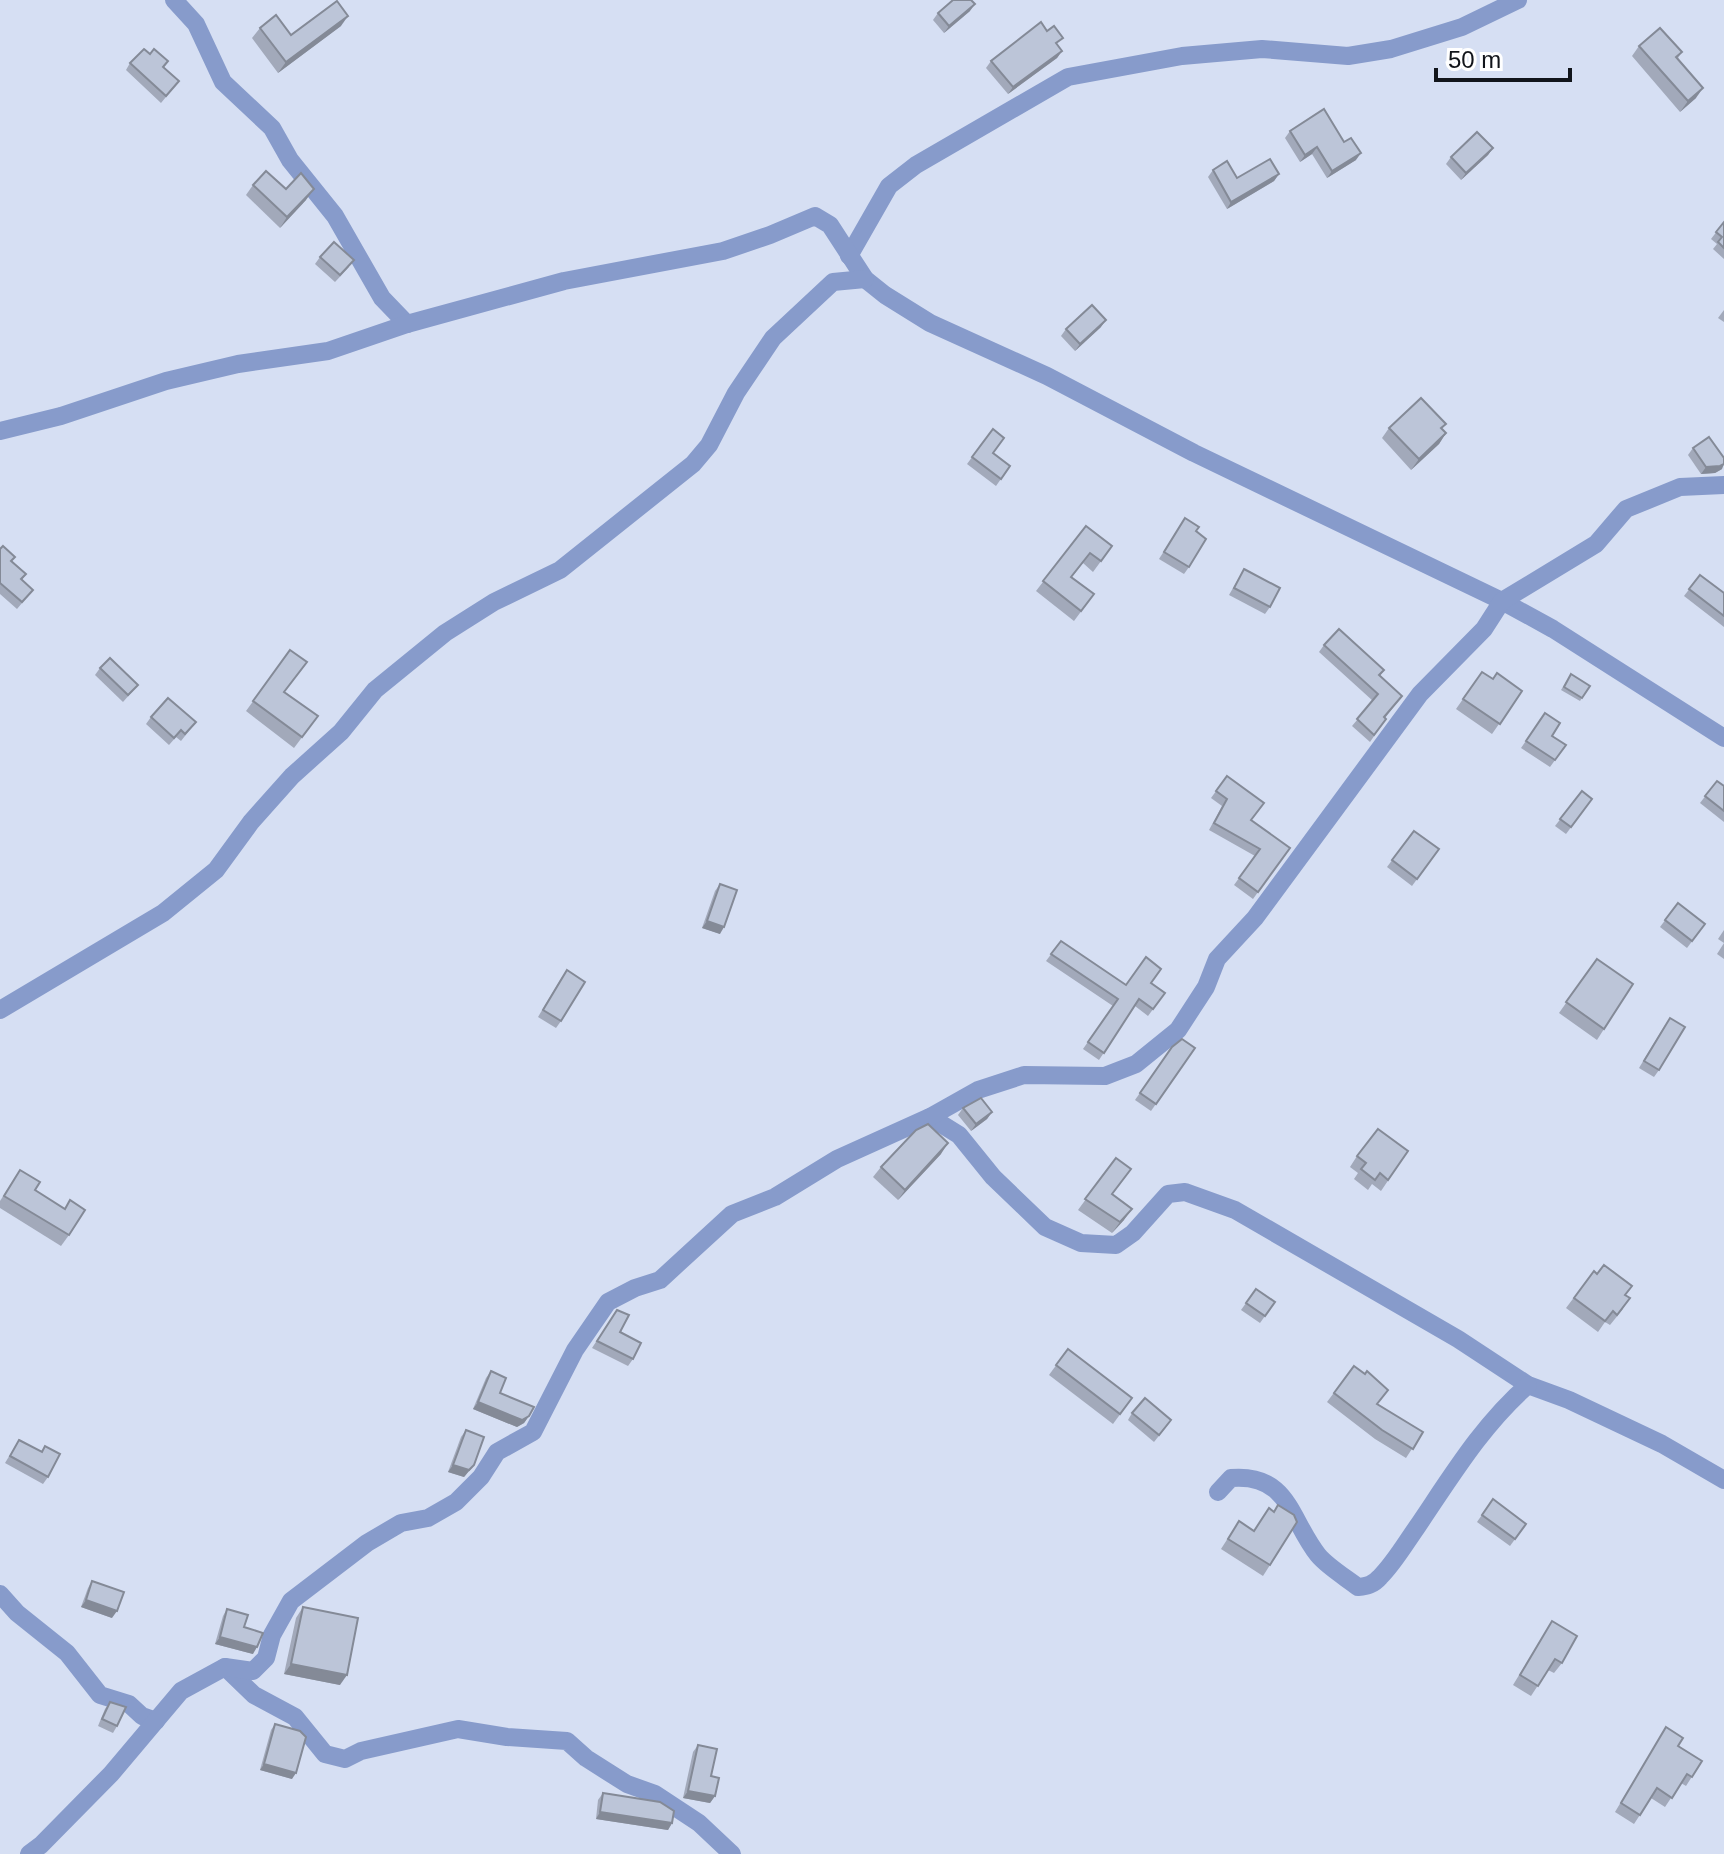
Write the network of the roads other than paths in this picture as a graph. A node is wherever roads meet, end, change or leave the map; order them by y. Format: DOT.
graph roads {
  1 [pos="174,0"];
  2 [pos="1518,0"];
  3 [pos="849,256"];
  4 [pos="865,279"];
  5 [pos="407,324"];
  6 [pos="0,431"];
  7 [pos="1724,485"];
  8 [pos="1502,601"];
  9 [pos="1724,738"];
  10 [pos="0,1010"];
  11 [pos="930,1117"];
  12 [pos="1528,1385"];
  13 [pos="1724,1480"];
  14 [pos="1218,1492"];
  15 [pos="0,1594"];
  16 [pos="225,1667"];
  17 [pos="156,1721"];
  18 [pos="29,1854"];
  19 [pos="732,1854"];
  1 -- 5 [label="street"];
  2 -- 3 [label="street"];
  3 -- 4 [label="street"];
  3 -- 5 [label="street"];
  4 -- 8 [label="street"];
  4 -- 10 [label="street"];
  5 -- 6 [label="street"];
  7 -- 8 [label="street"];
  8 -- 9 [label="street"];
  8 -- 11 [label="street"];
  11 -- 12 [label="street"];
  11 -- 16 [label="street"];
  12 -- 13 [label="street"];
  12 -- 14 [label="street"];
  15 -- 17 [label="street"];
  16 -- 17 [label="street"];
  16 -- 19 [label="street"];
  17 -- 18 [label="street"];
}
